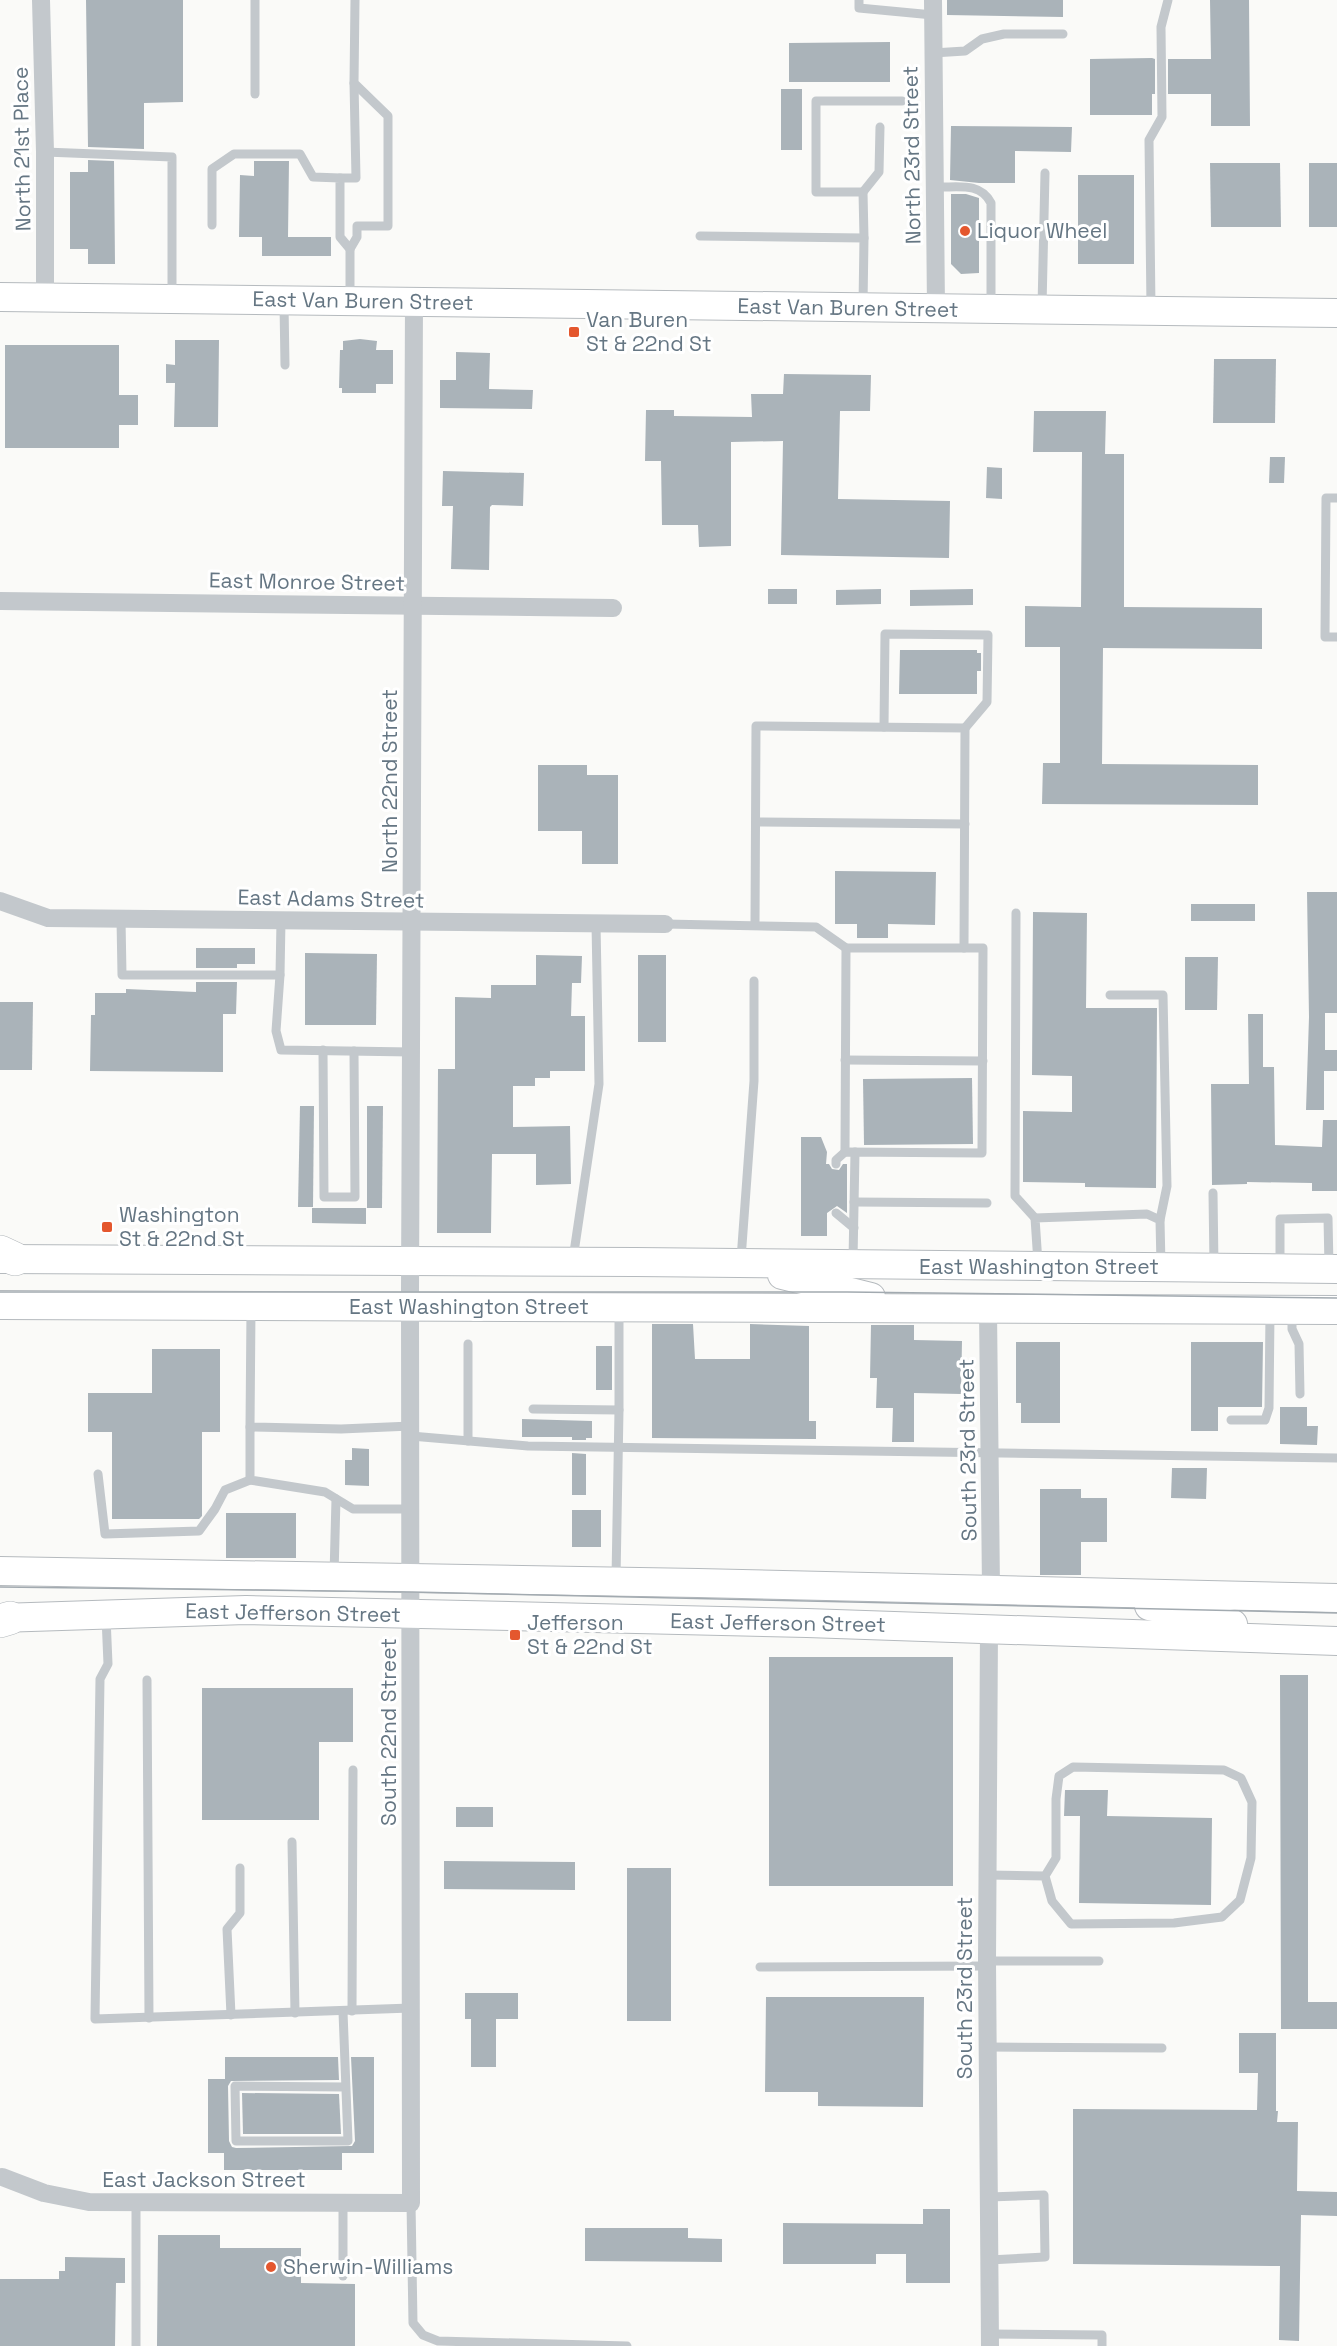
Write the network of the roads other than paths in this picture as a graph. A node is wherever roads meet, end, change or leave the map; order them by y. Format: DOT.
graph roads {
  1 [pos="41,0"];
  2 [pos="255,0"];
  3 [pos="354,0"];
  4 [pos="859,0"];
  5 [pos="1168,0"];
  6 [pos="933,7"];
  7 [pos="1063,34"];
  8 [pos="933,53"];
  9 [pos="354,83"];
  10 [pos="255,94"];
  11 [pos="902,101"];
  12 [pos="880,127"];
  13 [pos="45,152"];
  14 [pos="1045,173"];
  15 [pos="340,178"];
  16 [pos="935,188"];
  17 [pos="862,192"];
  18 [pos="212,225"];
  19 [pos="700,236"];
  20 [pos="864,238"];
  21 [pos="350,249"];
  22 [pos="0,297"];
  23 [pos="45,297"];
  24 [pos="172,299"];
  25 [pos="284,300"];
  26 [pos="350,301"];
  27 [pos="414,302"];
  28 [pos="863,307"];
  29 [pos="936,309"];
  30 [pos="991,310"];
  31 [pos="1042,310"];
  32 [pos="1151,311"];
  33 [pos="1337,313"];
  34 [pos="285,365"];
  35 [pos="1337,498"];
  36 [pos="0,602"];
  37 [pos="413,606"];
  38 [pos="613,608"];
  39 [pos="1337,637"];
  40 [pos="884,727"];
  41 [pos="965,728"];
  42 [pos="756,822"];
  43 [pos="965,824"];
  44 [pos="0,901"];
  45 [pos="1016,914"];
  46 [pos="121,919"];
  47 [pos="281,921"];
  48 [pos="412,922"];
  49 [pos="596,924"];
  50 [pos="665,924"];
  51 [pos="755,926"];
  52 [pos="846,948"];
  53 [pos="964,948"];
  54 [pos="280,975"];
  55 [pos="754,981"];
  56 [pos="1110,995"];
  57 [pos="323,1050"];
  58 [pos="354,1051"];
  59 [pos="412,1052"];
  60 [pos="845,1060"];
  61 [pos="983,1061"];
  62 [pos="850,1152"];
  63 [pos="836,1164"];
  64 [pos="1213,1193"];
  65 [pos="854,1202"];
  66 [pos="987,1203"];
  67 [pos="836,1213"];
  68 [pos="1035,1218"];
  69 [pos="1160,1220"];
  70 [pos="854,1228"];
  71 [pos="5,1257"];
  72 [pos="411,1261"];
  73 [pos="572,1262"];
  74 [pos="740,1264"];
  75 [pos="853,1266"];
  76 [pos="1038,1267"];
  77 [pos="1161,1268"];
  78 [pos="1214,1268"];
  79 [pos="1280,1268"];
  80 [pos="1333,1269"];
  81 [pos="0,1305"];
  82 [pos="251,1307"];
  83 [pos="410,1307"];
  84 [pos="619,1308"];
  85 [pos="938,1309"];
  86 [pos="988,1310"];
  87 [pos="1281,1310"];
  88 [pos="1337,1310"];
  89 [pos="468,1344"];
  90 [pos="1300,1394"];
  91 [pos="533,1409"];
  92 [pos="619,1410"];
  93 [pos="1231,1420"];
  94 [pos="250,1427"];
  95 [pos="411,1431"];
  96 [pos="468,1441"];
  97 [pos="619,1448"];
  98 [pos="991,1452"];
  99 [pos="1337,1458"];
  100 [pos="98,1474"];
  101 [pos="250,1480"];
  102 [pos="336,1499"];
  103 [pos="411,1509"];
  104 [pos="0,1570"];
  105 [pos="334,1576"];
  106 [pos="412,1578"];
  107 [pos="616,1581"];
  108 [pos="991,1589"];
  109 [pos="1083,1592"];
  110 [pos="1337,1598"];
  111 [pos="106,1614"];
  112 [pos="412,1614"];
  113 [pos="3,1619"];
  114 [pos="989,1629"];
  115 [pos="1305,1640"];
  116 [pos="1337,1641"];
  117 [pos="147,1680"];
  118 [pos="353,1770"];
  119 [pos="292,1842"];
  120 [pos="240,1868"];
  121 [pos="988,1875"];
  122 [pos="1045,1876"];
  123 [pos="1099,1961"];
  124 [pos="987,1963"];
  125 [pos="760,1967"];
  126 [pos="411,2008"];
  127 [pos="348,2011"];
  128 [pos="295,2013"];
  129 [pos="231,2015"];
  130 [pos="149,2018"];
  131 [pos="988,2048"];
  132 [pos="1162,2048"];
  133 [pos="345,2087"];
  134 [pos="2,2177"];
  135 [pos="989,2197"];
  136 [pos="136,2202"];
  137 [pos="343,2203"];
  138 [pos="411,2203"];
  139 [pos="989,2260"];
  140 [pos="343,2276"];
  141 [pos="990,2340"];
  142 [pos="136,2346"];
  143 [pos="627,2346"];
  144 [pos="1102,2346"];
  1 -- 13 [label="street, North 21st Place"];
  2 -- 10 [label="lane"];
  3 -- 9 [label="lane"];
  4 -- 6 [label="lane"];
  5 -- 32 [label="lane"];
  6 -- 8 [label="street, North 23rd Street"];
  7 -- 8 [label="lane"];
  8 -- 16 [label="street, North 23rd Street"];
  9 -- 15 [label="lane"];
  9 -- 21 [label="lane"];
  11 -- 17 [label="lane"];
  12 -- 17 [label="lane"];
  13 -- 23 [label="street, North 21st Place"];
  13 -- 24 [label="lane"];
  14 -- 31 [label="lane"];
  15 -- 18 [label="lane"];
  15 -- 21 [label="lane"];
  16 -- 29 [label="street, North 23rd Street"];
  16 -- 30 [label="lane"];
  17 -- 20 [label="lane"];
  19 -- 20 [label="lane"];
  20 -- 28 [label="lane"];
  21 -- 26 [label="lane"];
  22 -- 23 [label="main road, East Van Buren Street"];
  23 -- 24 [label="main road, East Van Buren Street"];
  24 -- 25 [label="main road, East Van Buren Street"];
  25 -- 26 [label="main road, East Van Buren Street"];
  25 -- 34 [label="lane"];
  26 -- 27 [label="main road, East Van Buren Street"];
  27 -- 28 [label="main road, East Van Buren Street"];
  27 -- 37 [label="street, North 22nd Street"];
  28 -- 29 [label="main road, East Van Buren Street"];
  29 -- 30 [label="main road, East Van Buren Street"];
  30 -- 31 [label="main road, East Van Buren Street"];
  31 -- 32 [label="main road, East Van Buren Street"];
  32 -- 33 [label="main road, East Van Buren Street"];
  35 -- 39 [label="lane"];
  36 -- 37 [label="street, East Monroe Street"];
  37 -- 38 [label="street, East Monroe Street"];
  37 -- 48 [label="street, North 22nd Street"];
  40 -- 41 [label="lane"];
  40 -- 41 [label="lane"];
  40 -- 42 [label="lane"];
  41 -- 43 [label="lane"];
  42 -- 43 [label="lane"];
  42 -- 51 [label="lane"];
  43 -- 53 [label="lane"];
  44 -- 46 [label="street, East Adams Street"];
  45 -- 68 [label="lane"];
  46 -- 47 [label="street, East Adams Street"];
  46 -- 54 [label="lane"];
  47 -- 48 [label="street, East Adams Street"];
  47 -- 54 [label="lane"];
  48 -- 49 [label="street, East Adams Street"];
  48 -- 59 [label="street, North 22nd Street"];
  49 -- 50 [label="street, East Adams Street"];
  49 -- 73 [label="lane"];
  50 -- 51 [label="lane"];
  51 -- 52 [label="lane"];
  52 -- 53 [label="lane"];
  52 -- 60 [label="lane"];
  53 -- 61 [label="lane"];
  54 -- 57 [label="lane"];
  55 -- 74 [label="lane"];
  56 -- 69 [label="lane"];
  57 -- 58 [label="lane"];
  57 -- 58 [label="lane"];
  58 -- 59 [label="lane"];
  59 -- 72 [label="street, North 22nd Street"];
  60 -- 61 [label="lane"];
  60 -- 62 [label="lane"];
  61 -- 62 [label="lane"];
  62 -- 63 [label="lane"];
  62 -- 65 [label="lane"];
  64 -- 78 [label="lane"];
  65 -- 66 [label="lane"];
  65 -- 70 [label="lane"];
  67 -- 70 [label="lane"];
  68 -- 69 [label="lane"];
  68 -- 76 [label="lane"];
  69 -- 77 [label="lane"];
  70 -- 75 [label="lane"];
  71 -- 72 [label="main road, East Washington Street"];
  72 -- 73 [label="main road, East Washington Street"];
  72 -- 83 [label="street, South 22nd Street"];
  73 -- 74 [label="main road, East Washington Street"];
  74 -- 75 [label="main road, East Washington Street"];
  74 -- 85 [label="main road, East Washington Street"];
  75 -- 76 [label="main road, East Washington Street"];
  76 -- 77 [label="main road, East Washington Street"];
  77 -- 78 [label="main road, East Washington Street"];
  78 -- 79 [label="main road, East Washington Street"];
  79 -- 80 [label="main road, East Washington Street"];
  79 -- 80 [label="lane"];
  81 -- 82 [label="main road, East Washington Street"];
  82 -- 83 [label="main road, East Washington Street"];
  82 -- 94 [label="lane"];
  83 -- 84 [label="main road, East Washington Street"];
  83 -- 95 [label="street, South 22nd Street"];
  84 -- 85 [label="main road, East Washington Street"];
  84 -- 92 [label="lane"];
  85 -- 86 [label="main road, East Washington Street"];
  86 -- 87 [label="main road, East Washington Street"];
  86 -- 98 [label="street, South 23rd Street"];
  87 -- 88 [label="main road, East Washington Street"];
  87 -- 90 [label="lane"];
  87 -- 93 [label="lane"];
  89 -- 96 [label="lane"];
  91 -- 92 [label="lane"];
  92 -- 97 [label="lane"];
  94 -- 95 [label="lane"];
  94 -- 101 [label="lane"];
  95 -- 96 [label="lane"];
  95 -- 103 [label="street, South 22nd Street"];
  96 -- 97 [label="lane"];
  97 -- 98 [label="lane"];
  97 -- 107 [label="lane"];
  98 -- 99 [label="lane"];
  98 -- 108 [label="street, South 23rd Street"];
  100 -- 101 [label="lane"];
  101 -- 102 [label="lane"];
  102 -- 103 [label="lane"];
  102 -- 105 [label="lane"];
  103 -- 106 [label="street, South 22nd Street"];
  104 -- 105 [label="main road, East Jefferson Street"];
  105 -- 106 [label="main road, East Jefferson Street"];
  106 -- 107 [label="main road, East Jefferson Street"];
  106 -- 112 [label="street, South 22nd Street"];
  107 -- 108 [label="main road, East Jefferson Street"];
  108 -- 109 [label="main road, East Jefferson Street"];
  109 -- 110 [label="main road, East Jefferson Street"];
  109 -- 115 [label="main road, East Jefferson Street"];
  111 -- 112 [label="main road, East Jefferson Street"];
  111 -- 113 [label="main road, East Jefferson Street"];
  111 -- 130 [label="lane"];
  112 -- 114 [label="main road, East Jefferson Street"];
  112 -- 126 [label="street, South 22nd Street"];
  114 -- 115 [label="main road, East Jefferson Street"];
  114 -- 121 [label="street, South 23rd Street"];
  115 -- 116 [label="main road, East Jefferson Street"];
  117 -- 130 [label="lane"];
  118 -- 127 [label="lane"];
  119 -- 128 [label="lane"];
  120 -- 129 [label="lane"];
  121 -- 122 [label="lane"];
  121 -- 124 [label="street, South 23rd Street"];
  122 -- 122 [label="lane"];
  123 -- 124 [label="lane"];
  124 -- 125 [label="lane"];
  124 -- 131 [label="street, South 23rd Street"];
  126 -- 127 [label="lane"];
  126 -- 138 [label="street, South 22nd Street"];
  127 -- 128 [label="lane"];
  127 -- 133 [label="lane"];
  128 -- 129 [label="lane"];
  129 -- 130 [label="lane"];
  131 -- 132 [label="lane"];
  131 -- 135 [label="street, South 23rd Street"];
  133 -- 133 [label="lane"];
  134 -- 136 [label="street, East Jackson Street"];
  135 -- 139 [label="street, South 23rd Street"];
  135 -- 139 [label="lane"];
  136 -- 137 [label="street, East Jackson Street"];
  136 -- 142 [label="lane"];
  137 -- 138 [label="street, East Jackson Street"];
  137 -- 140 [label="lane"];
  138 -- 143 [label="lane"];
  139 -- 141 [label="street, South 23rd Street"];
  141 -- 144 [label="lane"];
}
